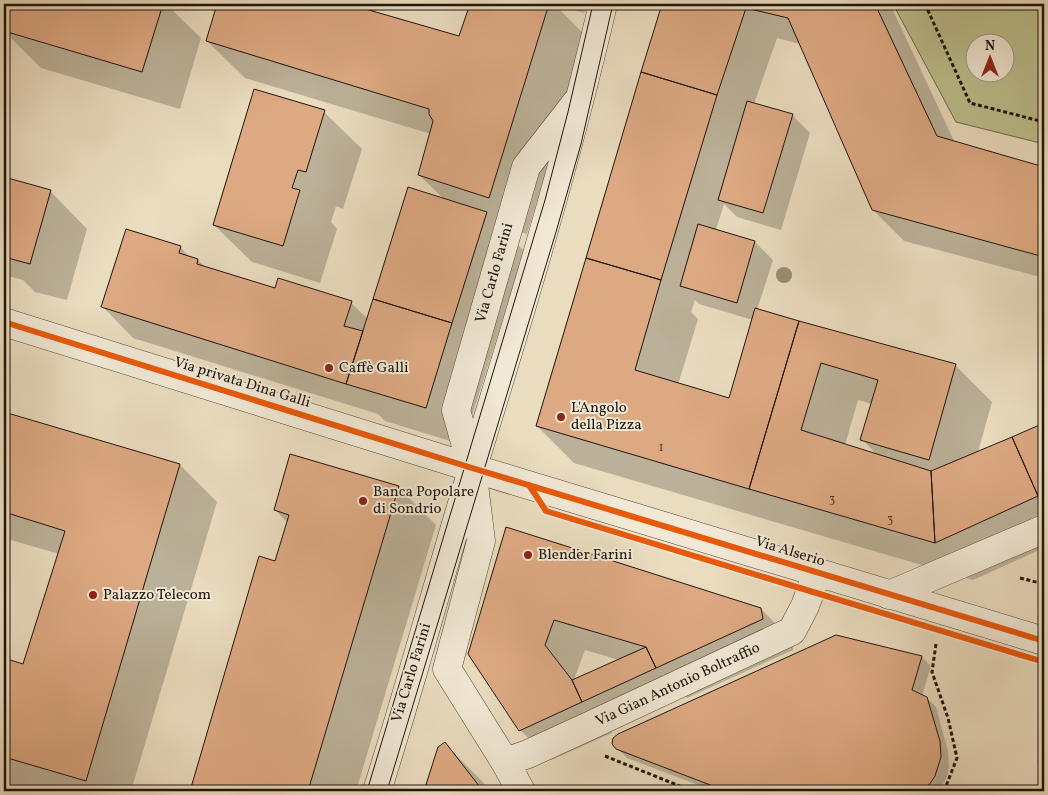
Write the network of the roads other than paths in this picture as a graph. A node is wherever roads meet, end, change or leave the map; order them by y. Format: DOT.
graph roads {
  1 [pos="603,4"];
  2 [pos="4,322"];
  3 [pos="472,468"];
  4 [pos="1044,529"];
  5 [pos="817,573"];
  6 [pos="889,595"];
  7 [pos="1044,641"];
  8 [pos="505,762"];
  9 [pos="377,791"];
  10 [pos="521,791"];
  1 -- 3 [label="street, Via Carlo Farini"];
  2 -- 3 [label="street, Via privata Dina Galli"];
  3 -- 5 [label="street, Via Alserio"];
  3 -- 8 [label="street"];
  3 -- 9 [label="street, Via Carlo Farini"];
  4 -- 6 [label="street"];
  5 -- 6 [label="street, Via Alserio"];
  5 -- 8 [label="street, Via Gian Antonio Boltraffio"];
  6 -- 7 [label="street, Via Alserio"];
  8 -- 10 [label="street"];
}
